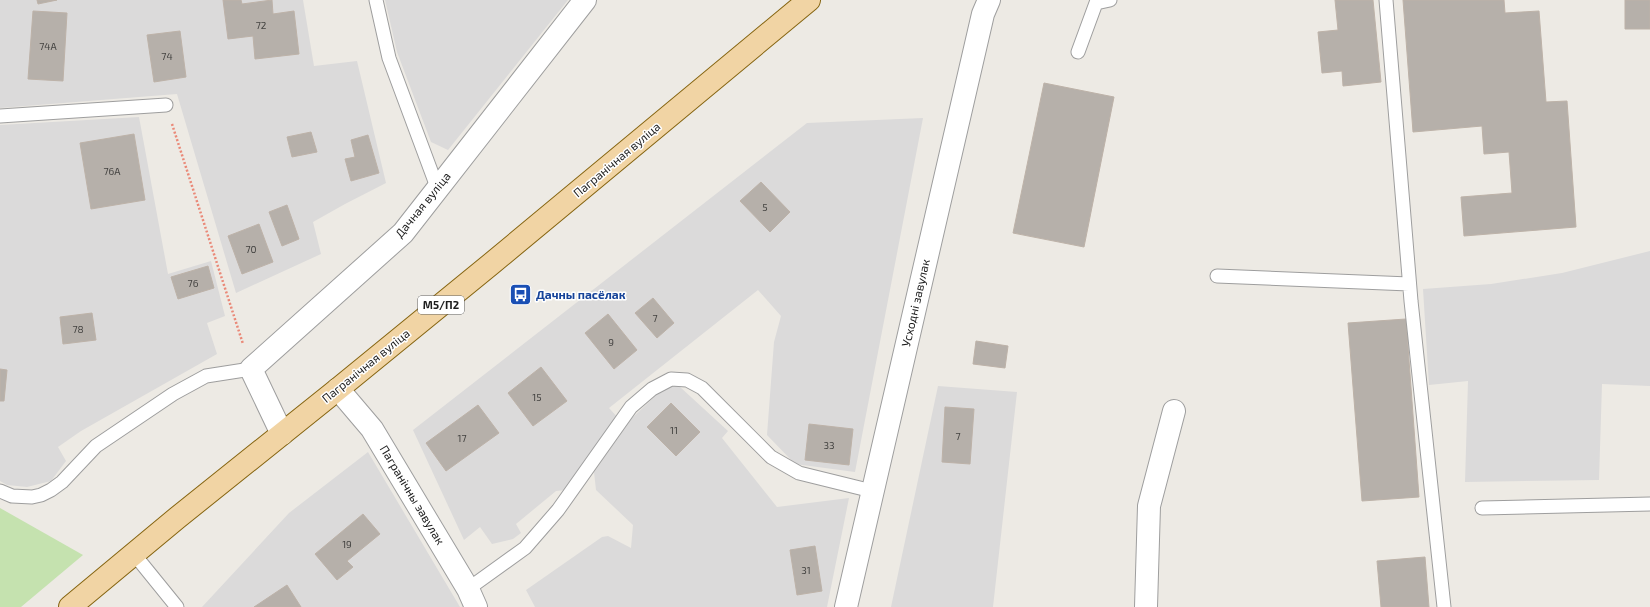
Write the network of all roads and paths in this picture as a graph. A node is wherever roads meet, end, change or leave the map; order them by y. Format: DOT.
graph roads {
  1 [pos="376,0"];
  2 [pos="810,0"];
  3 [pos="989,0"];
  4 [pos="1110,0"];
  5 [pos="1386,0"];
  6 [pos="577,5"];
  7 [pos="1078,52"];
  8 [pos="166,106"];
  9 [pos="0,116"];
  10 [pos="437,187"];
  11 [pos="1217,276"];
  12 [pos="1409,284"];
  13 [pos="251,369"];
  14 [pos="338,389"];
  15 [pos="1174,411"];
  16 [pos="282,434"];
  17 [pos="0,490"];
  18 [pos="872,491"];
  19 [pos="1650,504"];
  20 [pos="1482,508"];
  21 [pos="134,554"];
  22 [pos="472,598"];
  23 [pos="70,607"];
  24 [pos="177,607"];
  25 [pos="846,607"];
  26 [pos="1146,607"];
  27 [pos="1444,607"];
  1 -- 10 [label="lane"];
  2 -- 14 [label="main road, Пагранічная вуліца / М5/П2"];
  3 -- 18 [label="street, Усходні завулак"];
  4 -- 7 [label="lane"];
  5 -- 12 [label="lane"];
  6 -- 10 [label="street, Дачная вуліца"];
  8 -- 9 [label="lane"];
  8 -- 13 [label="path"];
  10 -- 13 [label="street, Дачная вуліца"];
  11 -- 12 [label="lane"];
  12 -- 27 [label="lane"];
  13 -- 16 [label="street"];
  13 -- 17 [label="lane"];
  14 -- 16 [label="main road, Пагранічная вуліца / М5/П2"];
  14 -- 22 [label="street, Пагранічны завулак"];
  15 -- 26 [label="street"];
  16 -- 21 [label="main road, Пагранічная вуліца / М5/П2"];
  18 -- 22 [label="lane"];
  18 -- 25 [label="street, Усходні завулак"];
  19 -- 20 [label="lane"];
  21 -- 23 [label="main road, Пагранічная вуліца / М5/П2"];
  21 -- 24 [label="lane"];
}
